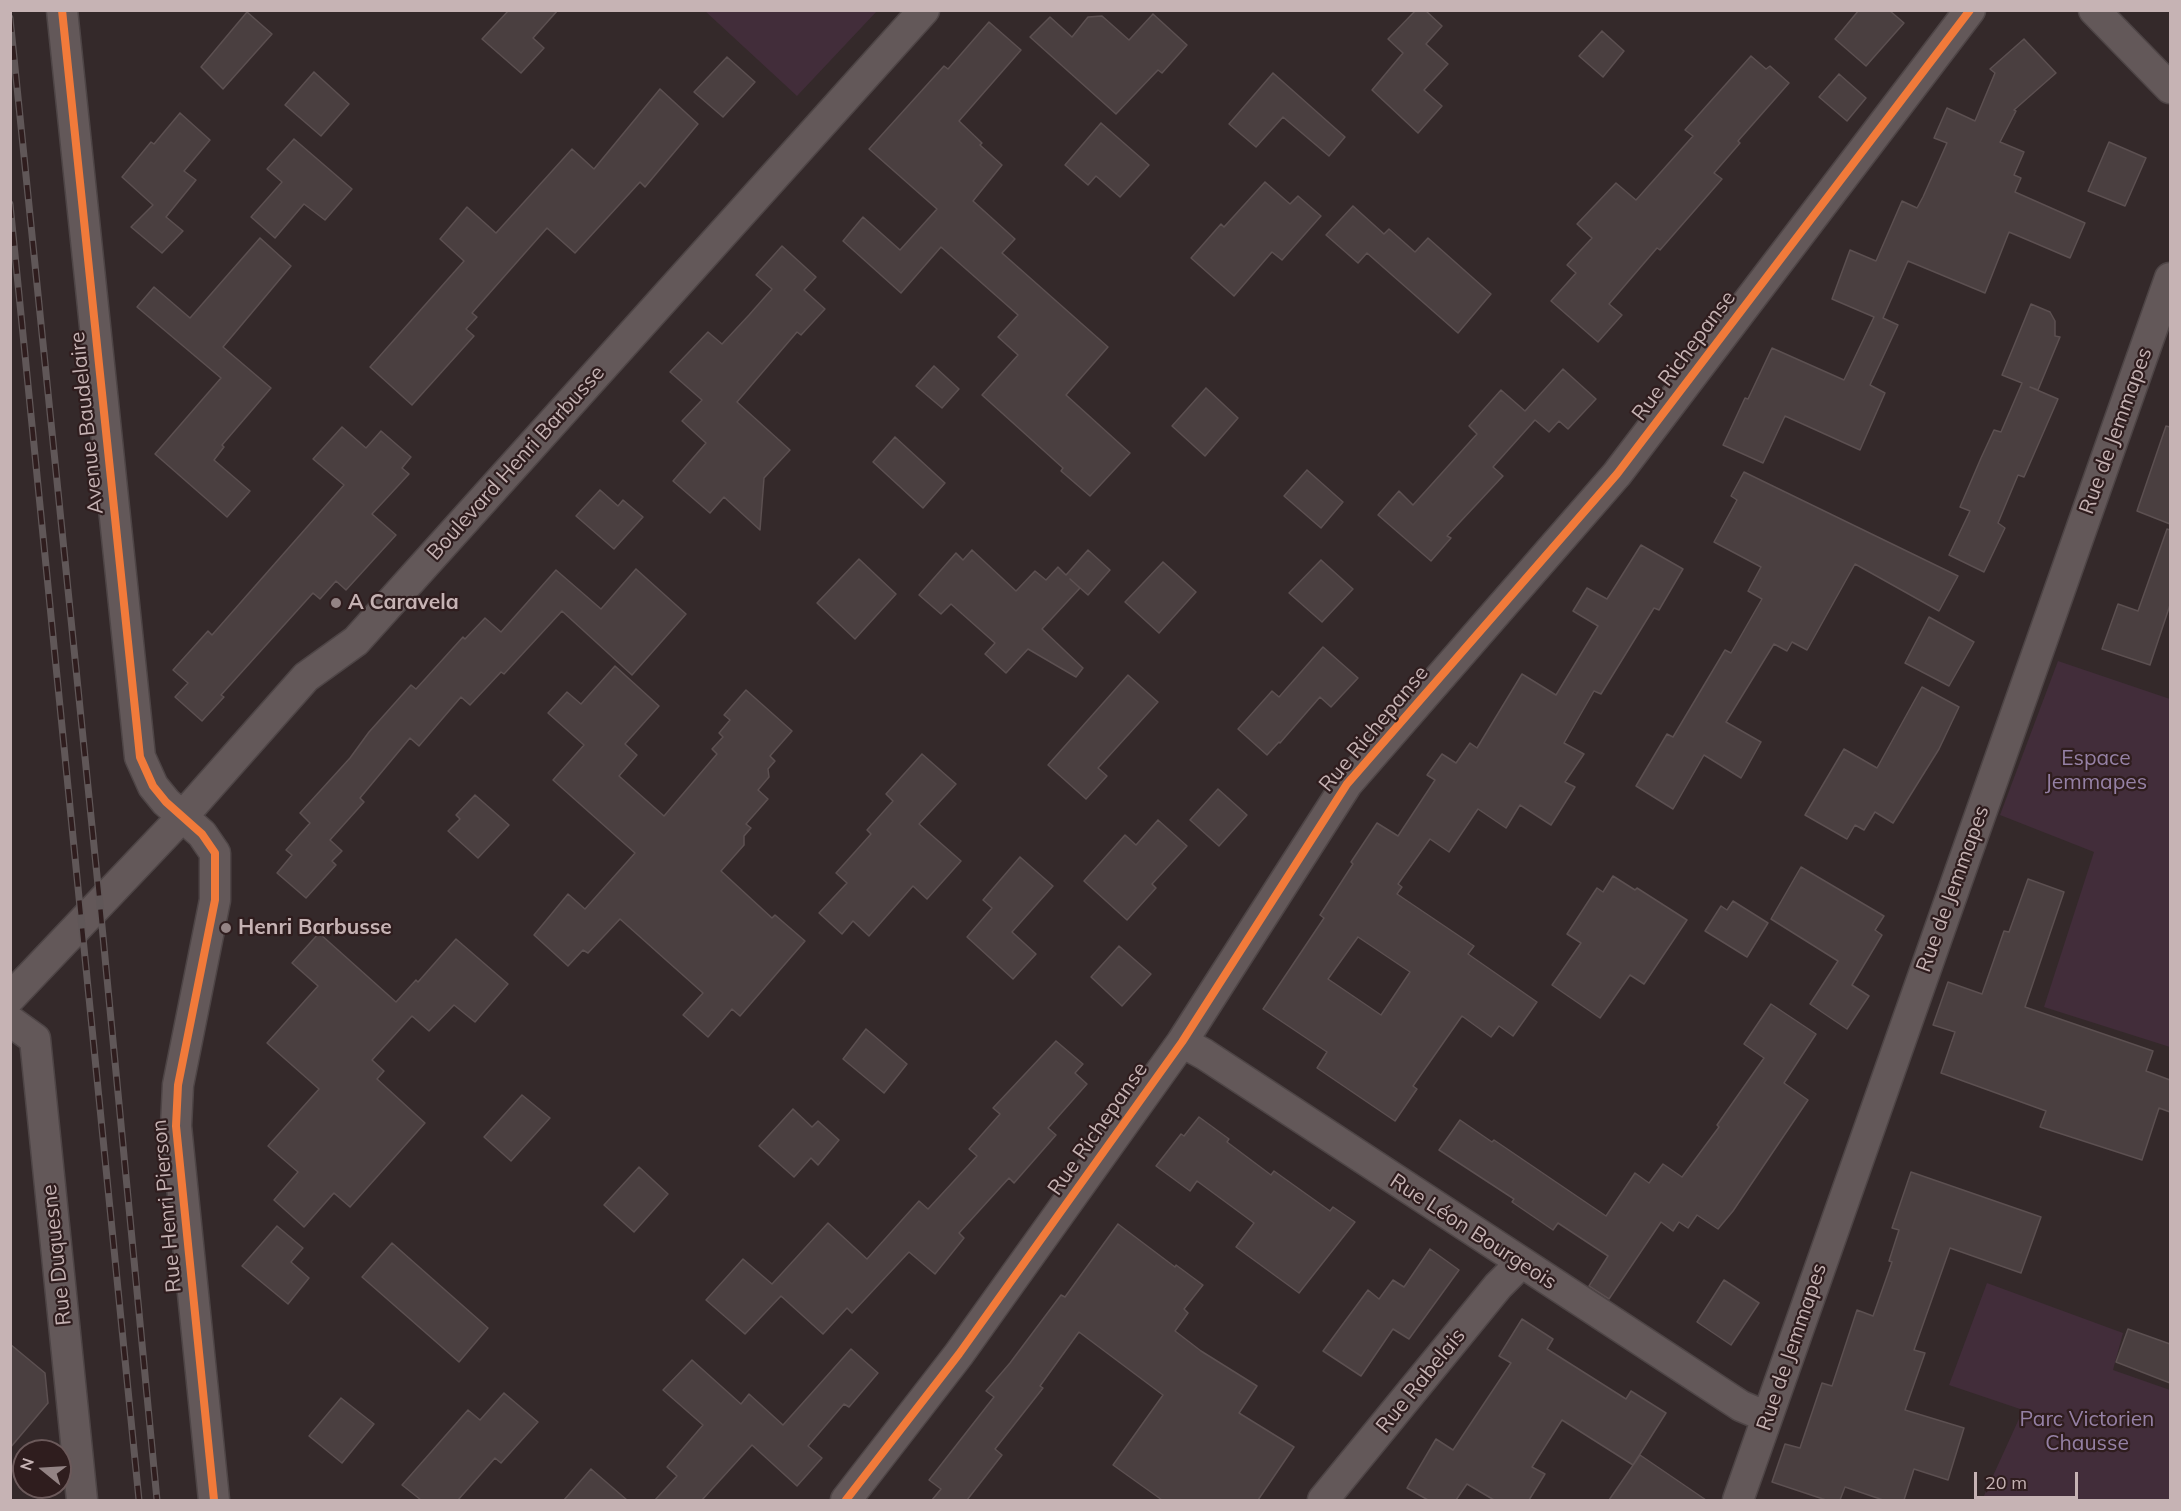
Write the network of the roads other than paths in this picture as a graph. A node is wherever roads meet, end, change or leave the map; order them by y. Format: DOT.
graph roads {
  1 [pos="62,10"];
  2 [pos="924,10"];
  3 [pos="1970,10"];
  4 [pos="2094,10"];
  5 [pos="2170,88"];
  6 [pos="2170,278"];
  7 [pos="182,817"];
  8 [pos="10,998"];
  9 [pos="10,1021"];
  10 [pos="1182,1042"];
  11 [pos="1521,1263"];
  12 [pos="1767,1417"];
  13 [pos="82,1500"];
  14 [pos="214,1500"];
  15 [pos="846,1500"];
  16 [pos="1323,1500"];
  17 [pos="1738,1500"];
  1 -- 7 [label="street, Avenue Baudelaire"];
  2 -- 7 [label="street, Boulevard Henri Barbusse"];
  3 -- 10 [label="street, Rue Richepanse"];
  4 -- 5 [label="street"];
  6 -- 12 [label="street, Rue de Jemmapes"];
  7 -- 8 [label="street, Boulevard Henri Barbusse"];
  7 -- 14 [label="street, Rue Henri Pierson"];
  9 -- 13 [label="street, Rue Duquesne"];
  10 -- 11 [label="street, Rue Léon Bourgeois"];
  10 -- 15 [label="street, Rue Richepanse"];
  11 -- 12 [label="street, Rue Léon Bourgeois"];
  11 -- 16 [label="street, Rue Rabelais"];
  12 -- 17 [label="street, Rue de Jemmapes"];
}
